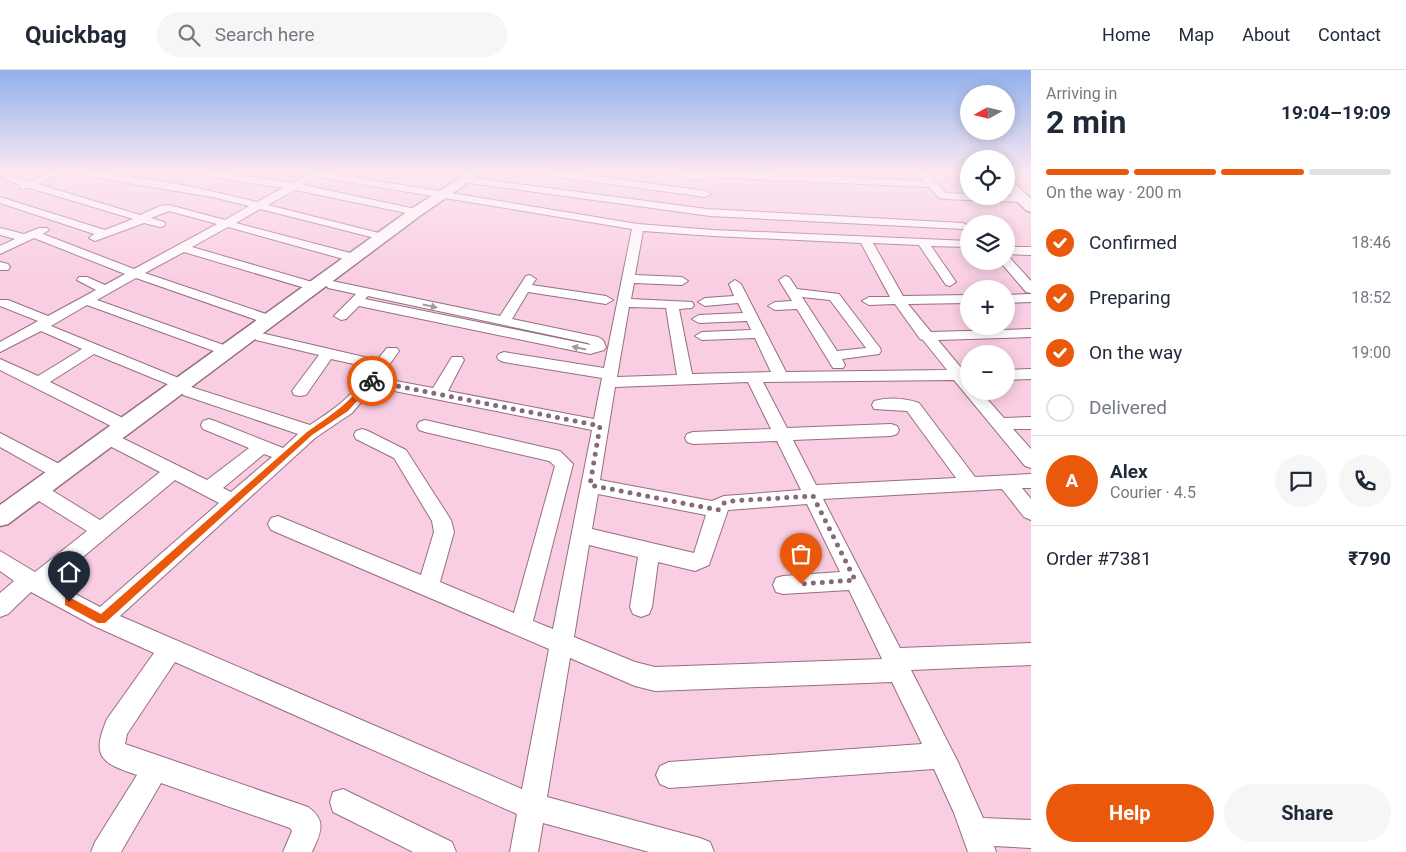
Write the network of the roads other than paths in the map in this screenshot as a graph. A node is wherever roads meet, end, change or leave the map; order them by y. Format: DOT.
graph roads {
  1 [pos="31,209"];
  2 [pos="88,209"];
  3 [pos="112,209"];
  4 [pos="164,209"];
  5 [pos="173,209"];
  6 [pos="254,209"];
  7 [pos="275,209"];
  8 [pos="404,209"];
  9 [pos="420,209"];
  10 [pos="423,209"];
  11 [pos="531,209"];
  12 [pos="610,209"];
  13 [pos="692,209"];
  14 [pos="416,212"];
  15 [pos="710,212"];
  16 [pos="143,219"];
  17 [pos="64,221"];
  18 [pos="229,223"];
  19 [pos="160,224"];
  20 [pos="602,224"];
  21 [pos="960,226"];
  22 [pos="638,229"];
  23 [pos="0,231"];
  24 [pos="105,234"];
  25 [pos="714,235"];
  26 [pos="29,236"];
  27 [pos="383,237"];
  28 [pos="866,242"];
  29 [pos="925,244"];
  30 [pos="960,244"];
  31 [pos="1015,245"];
  32 [pos="1031,246"];
  33 [pos="960,247"];
  34 [pos="69,248"];
  35 [pos="184,248"];
  36 [pos="0,250"];
  37 [pos="1015,250"];
  38 [pos="1031,251"];
  39 [pos="354,258"];
  40 [pos="1016,272"];
  41 [pos="1031,272"];
  42 [pos="135,274"];
  43 [pos="629,279"];
  44 [pos="83,280"];
  45 [pos="682,281"];
  46 [pos="950,282"];
  47 [pos="736,284"];
  48 [pos="323,286"];
  49 [pos="1031,289"];
  50 [pos="106,290"];
  51 [pos="361,297"];
  52 [pos="1031,298"];
  53 [pos="743,299"];
  54 [pos="960,299"];
  55 [pos="1015,299"];
  56 [pos="86,301"];
  57 [pos="869,301"];
  58 [pos="899,301"];
  59 [pos="615,302"];
  60 [pos="705,302"];
  61 [pos="3,303"];
  62 [pos="672,305"];
  63 [pos="687,305"];
  64 [pos="800,305"];
  65 [pos="775,306"];
  66 [pos="341,316"];
  67 [pos="752,317"];
  68 [pos="699,319"];
  69 [pos="270,320"];
  70 [pos="45,323"];
  71 [pos="507,325"];
  72 [pos="1024,333"];
  73 [pos="760,334"];
  74 [pos="702,336"];
  75 [pos="925,336"];
  76 [pos="262,337"];
  77 [pos="607,344"];
  78 [pos="1031,346"];
  79 [pos="0,348"];
  80 [pos="94,348"];
  81 [pos="227,351"];
  82 [pos="392,351"];
  83 [pos="328,353"];
  84 [pos="832,356"];
  85 [pos="504,358"];
  86 [pos="457,360"];
  87 [pos="0,364"];
  88 [pos="381,366"];
  89 [pos="960,372"];
  90 [pos="1031,374"];
  91 [pos="960,375"];
  92 [pos="1015,375"];
  93 [pos="781,376"];
  94 [pos="844,376"];
  95 [pos="753,377"];
  96 [pos="609,378"];
  97 [pos="685,379"];
  98 [pos="370,381"];
  99 [pos="38,383"];
  100 [pos="185,388"];
  101 [pos="300,392"];
  102 [pos="438,394"];
  103 [pos="979,400"];
  104 [pos="880,405"];
  105 [pos="1031,423"];
  106 [pos="1000,424"];
  107 [pos="209,425"];
  108 [pos="125,426"];
  109 [pos="425,426"];
  110 [pos="600,426"];
  111 [pos="891,430"];
  112 [pos="782,433"];
  113 [pos="309,434"];
  114 [pos="362,436"];
  115 [pos="693,438"];
  116 [pos="0,439"];
  117 [pos="112,441"];
  118 [pos="263,446"];
  119 [pos="286,456"];
  120 [pos="1031,461"];
  121 [pos="61,472"];
  122 [pos="172,472"];
  123 [pos="1031,480"];
  124 [pos="1006,482"];
  125 [pos="970,484"];
  126 [pos="590,485"];
  127 [pos="208,490"];
  128 [pos="812,494"];
  129 [pos="46,496"];
  130 [pos="234,502"];
  131 [pos="718,510"];
  132 [pos="1031,512"];
  133 [pos="0,517"];
  134 [pos="278,524"];
  135 [pos="0,530"];
  136 [pos="101,530"];
  137 [pos="582,535"];
  138 [pos="649,552"];
  139 [pos="0,560"];
  140 [pos="855,580"];
  141 [pos="33,582"];
  142 [pos="783,585"];
  143 [pos="428,587"];
  144 [pos="0,606"];
  145 [pos="641,607"];
  146 [pos="102,620"];
  147 [pos="521,626"];
  148 [pos="562,642"];
  149 [pos="170,649"];
  150 [pos="1031,654"];
  151 [pos="897,664"];
  152 [pos="941,756"];
  153 [pos="155,769"];
  154 [pos="669,775"];
  155 [pos="343,802"];
  156 [pos="531,806"];
  157 [pos="1031,834"];
  158 [pos="979,842"];
  159 [pos="105,852"];
  160 [pos="297,852"];
  161 [pos="442,852"];
  162 [pos="524,852"];
  163 [pos="700,852"];
  1 -- 17 [label="street"];
  2 -- 17 [label="street"];
  3 -- 16 [label="street"];
  4 -- 16 [label="street"];
  5 -- 18 [label="street"];
  6 -- 18 [label="street"];
  7 -- 27 [label="street"];
  8 -- 14 [label="street"];
  9 -- 14 [label="main road"];
  10 -- 48 [label="main road"];
  11 -- 20 [label="street"];
  12 -- 20 [label="street"];
  13 -- 15 [label="street"];
  14 -- 27 [label="main road"];
  15 -- 21 [label="street"];
  15 -- 25 [label="street"];
  16 -- 19 [label="street"];
  16 -- 24 [label="street"];
  17 -- 24 [label="street"];
  17 -- 26 [label="street"];
  18 -- 35 [label="street"];
  18 -- 39 [label="street"];
  20 -- 22 [label="street"];
  22 -- 25 [label="street"];
  22 -- 43 [label="street"];
  23 -- 26 [label="street"];
  24 -- 34 [label="street"];
  25 -- 28 [label="street"];
  26 -- 34 [label="street"];
  26 -- 36 [label="street"];
  27 -- 39 [label="main road"];
  28 -- 29 [label="street"];
  28 -- 58 [label="street"];
  29 -- 30 [label="street"];
  29 -- 33 [label="street"];
  29 -- 46 [label="street"];
  31 -- 32 [label="street"];
  34 -- 42 [label="street"];
  35 -- 42 [label="street"];
  35 -- 48 [label="street"];
  37 -- 38 [label="street"];
  39 -- 48 [label="main road"];
  40 -- 41 [label="street"];
  40 -- 49 [label="street"];
  42 -- 50 [label="street"];
  42 -- 69 [label="street"];
  43 -- 45 [label="street"];
  43 -- 59 [label="street"];
  44 -- 50 [label="street"];
  47 -- 53 [label="street"];
  48 -- 51 [label="street"];
  48 -- 69 [label="main road"];
  48 -- 76 [label="main road"];
  50 -- 56 [label="street"];
  51 -- 66 [label="street"];
  51 -- 71 [label="street"];
  52 -- 55 [label="street"];
  53 -- 60 [label="street"];
  53 -- 67 [label="street"];
  54 -- 58 [label="street"];
  56 -- 70 [label="street"];
  56 -- 81 [label="street"];
  57 -- 58 [label="street"];
  58 -- 75 [label="street"];
  59 -- 62 [label="street"];
  59 -- 71 [label="street"];
  59 -- 77 [label="street"];
  61 -- 70 [label="street"];
  62 -- 63 [label="street"];
  62 -- 97 [label="street"];
  64 -- 65 [label="street"];
  64 -- 84 [label="street"];
  64 -- 84 [label="street"];
  67 -- 68 [label="street"];
  67 -- 73 [label="street"];
  69 -- 81 [label="main road"];
  70 -- 79 [label="street"];
  70 -- 80 [label="street"];
  71 -- 77 [label="street"];
  72 -- 75 [label="street"];
  72 -- 78 [label="street"];
  73 -- 74 [label="street"];
  73 -- 93 [label="street"];
  75 -- 89 [label="street"];
  76 -- 83 [label="street"];
  76 -- 100 [label="main road"];
  77 -- 96 [label="street"];
  80 -- 99 [label="street"];
  80 -- 100 [label="street"];
  81 -- 100 [label="main road"];
  82 -- 88 [label="street"];
  83 -- 88 [label="street"];
  83 -- 101 [label="street"];
  84 -- 94 [label="street"];
  85 -- 96 [label="street"];
  86 -- 102 [label="street"];
  87 -- 99 [label="street"];
  88 -- 98 [label="street"];
  90 -- 92 [label="street"];
  91 -- 94 [label="street"];
  93 -- 94 [label="street"];
  93 -- 95 [label="street"];
  95 -- 97 [label="street"];
  95 -- 112 [label="street"];
  96 -- 97 [label="street"];
  96 -- 110 [label="street"];
  98 -- 102 [label="street"];
  98 -- 113 [label="street"];
  99 -- 108 [label="street"];
  100 -- 108 [label="main road"];
  100 -- 113 [label="street"];
  100 -- 117 [label="main road"];
  102 -- 110 [label="street"];
  103 -- 106 [label="street"];
  104 -- 125 [label="street"];
  105 -- 106 [label="street"];
  106 -- 120 [label="street"];
  107 -- 118 [label="street"];
  108 -- 117 [label="main road"];
  109 -- 147 [label="street"];
  110 -- 126 [label="street"];
  111 -- 112 [label="street"];
  112 -- 115 [label="street"];
  112 -- 128 [label="street"];
  113 -- 119 [label="street"];
  114 -- 143 [label="street"];
  116 -- 121 [label="street"];
  117 -- 121 [label="main road"];
  117 -- 122 [label="street"];
  117 -- 129 [label="main road"];
  118 -- 119 [label="street"];
  118 -- 127 [label="street"];
  119 -- 130 [label="street"];
  121 -- 133 [label="main road"];
  122 -- 127 [label="street"];
  122 -- 136 [label="street"];
  123 -- 124 [label="street"];
  124 -- 125 [label="street"];
  124 -- 132 [label="street"];
  125 -- 128 [label="street"];
  126 -- 131 [label="street"];
  126 -- 137 [label="street"];
  127 -- 130 [label="street"];
  128 -- 131 [label="street"];
  128 -- 140 [label="street"];
  129 -- 135 [label="main road"];
  129 -- 136 [label="street"];
  130 -- 146 [label="street"];
  131 -- 138 [label="street"];
  134 -- 143 [label="street"];
  136 -- 141 [label="street"];
  137 -- 138 [label="street"];
  137 -- 148 [label="street"];
  138 -- 145 [label="street"];
  139 -- 141 [label="street"];
  140 -- 142 [label="street"];
  140 -- 151 [label="street"];
  141 -- 144 [label="street"];
  141 -- 146 [label="street"];
  143 -- 147 [label="street"];
  146 -- 149 [label="street"];
  147 -- 148 [label="street"];
  148 -- 151 [label="street"];
  148 -- 156 [label="street"];
  149 -- 153 [label="street"];
  149 -- 156 [label="street"];
  150 -- 151 [label="street"];
  151 -- 152 [label="street"];
  152 -- 154 [label="street"];
  152 -- 158 [label="street"];
  153 -- 159 [label="street"];
  153 -- 160 [label="street"];
  155 -- 161 [label="street"];
  156 -- 162 [label="street"];
  156 -- 163 [label="street"];
  157 -- 158 [label="street"];
}
